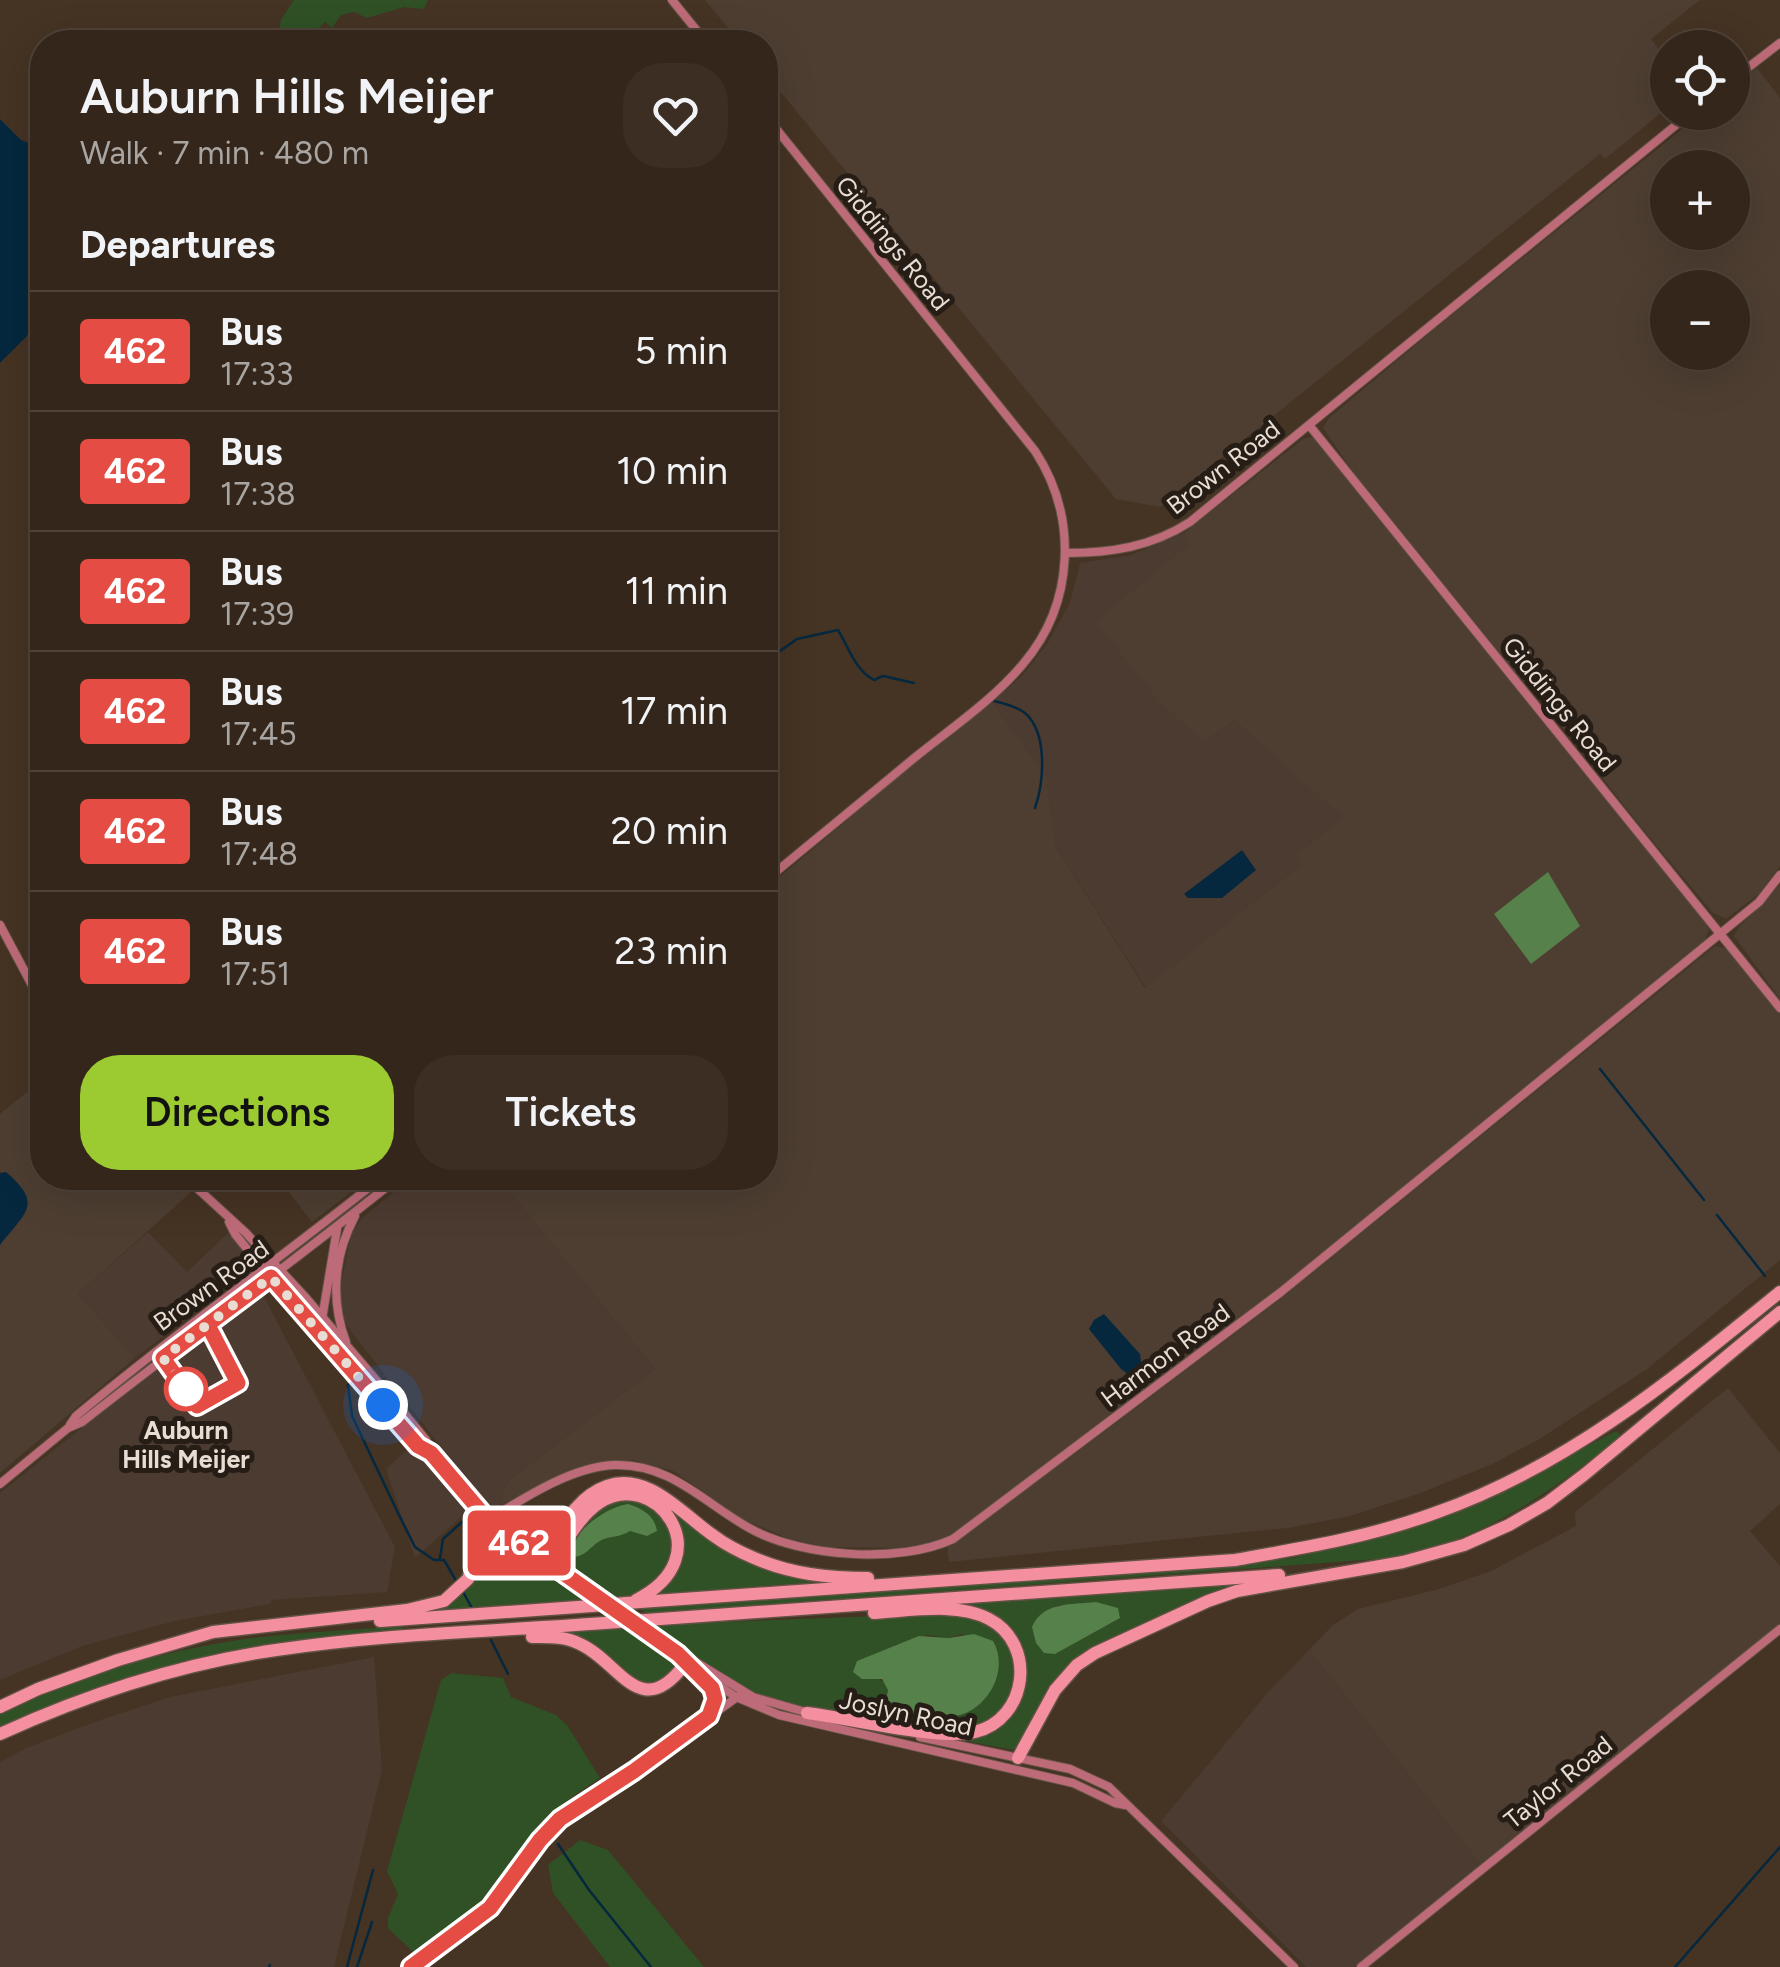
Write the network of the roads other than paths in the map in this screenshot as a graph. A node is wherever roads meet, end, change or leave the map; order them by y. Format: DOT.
graph roads {
  1 [pos="672,0"];
  2 [pos="696,30"];
  3 [pos="1780,43"];
  4 [pos="1750,66"];
  5 [pos="1670,130"];
  6 [pos="778,132"];
  7 [pos="1309,425"];
  8 [pos="1066,553"];
  9 [pos="778,870"];
  10 [pos="1780,876"];
  11 [pos="0,925"];
  12 [pos="1720,934"];
  13 [pos="30,981"];
  14 [pos="1780,1008"];
  15 [pos="199,1190"];
  16 [pos="367,1190"];
  17 [pos="383,1190"];
  18 [pos="346,1206"];
  19 [pos="363,1206"];
  20 [pos="228,1218"];
  21 [pos="338,1226"];
  22 [pos="277,1267"];
  23 [pos="268,1273"];
  24 [pos="1780,1292"];
  25 [pos="222,1300"];
  26 [pos="1780,1312"];
  27 [pos="322,1316"];
  28 [pos="325,1339"];
  29 [pos="347,1346"];
  30 [pos="156,1350"];
  31 [pos="163,1358"];
  32 [pos="114,1397"];
  33 [pos="68,1428"];
  34 [pos="431,1453"];
  35 [pos="0,1484"];
  36 [pos="488,1520"];
  37 [pos="546,1562"];
  38 [pos="1362,1569"];
  39 [pos="910,1581"];
  40 [pos="629,1603"];
  41 [pos="436,1610"];
  42 [pos="737,1616"];
  43 [pos="1780,1629"];
  44 [pos="470,1634"];
  45 [pos="685,1663"];
  46 [pos="740,1695"];
  47 [pos="0,1707"];
  48 [pos="807,1713"];
  49 [pos="709,1716"];
  50 [pos="0,1734"];
  51 [pos="1018,1758"];
  52 [pos="1006,1768"];
  53 [pos="1070,1769"];
  54 [pos="1062,1780"];
  55 [pos="1125,1805"];
  56 [pos="411,1967"];
  57 [pos="1294,1967"];
  58 [pos="1360,1967"];
  1 -- 2 [label="main road"];
  3 -- 4 [label="main road"];
  5 -- 7 [label="main road, Brown Road"];
  6 -- 8 [label="main road, Giddings Road"];
  7 -- 8 [label="main road, Brown Road"];
  7 -- 12 [label="main road, Giddings Road"];
  8 -- 9 [label="main road"];
  10 -- 12 [label="main road, Harmon Road"];
  11 -- 13 [label="main road"];
  12 -- 14 [label="main road, Giddings Road"];
  12 -- 36 [label="main road, Harmon Road"];
  15 -- 20 [label="main road, Joslyn Road"];
  16 -- 18 [label="main road, Brown Road"];
  17 -- 19 [label="main road, Brown Road"];
  18 -- 21 [label="main road"];
  18 -- 22 [label="main road, Brown Road"];
  19 -- 21 [label="main road, Brown Road"];
  19 -- 29 [label="main road"];
  20 -- 22 [label="main road, Joslyn Road"];
  20 -- 23 [label="main road, Joslyn Road"];
  21 -- 22 [label="main road, Brown Road"];
  21 -- 27 [label="main road"];
  22 -- 23 [label="main road, Brown Road"];
  22 -- 27 [label="main road, Joslyn Road"];
  23 -- 25 [label="main road, Brown Road"];
  23 -- 28 [label="main road, Joslyn Road"];
  23 -- 31 [label="main road, Brown Road"];
  24 -- 39 [label="highway"];
  25 -- 30 [label="main road, Brown Road"];
  25 -- 31 [label="main road"];
  26 -- 38 [label="highway"];
  27 -- 28 [label="main road"];
  27 -- 29 [label="main road, Joslyn Road"];
  28 -- 34 [label="main road, Joslyn Road"];
  29 -- 34 [label="main road, Joslyn Road"];
  30 -- 31 [label="main road"];
  30 -- 32 [label="main road"];
  30 -- 33 [label="main road, Brown Road"];
  31 -- 32 [label="main road, Brown Road"];
  32 -- 33 [label="main road, Brown Road"];
  33 -- 35 [label="main road, Brown Road"];
  34 -- 36 [label="main road, Joslyn Road"];
  36 -- 37 [label="main road, Joslyn Road"];
  36 -- 41 [label="highway"];
  37 -- 39 [label="highway"];
  37 -- 40 [label="highway"];
  37 -- 45 [label="main road, Joslyn Road"];
  38 -- 42 [label="highway"];
  38 -- 51 [label="highway"];
  39 -- 40 [label="highway"];
  40 -- 41 [label="highway, bridge"];
  41 -- 47 [label="highway"];
  42 -- 44 [label="highway, bridge"];
  42 -- 48 [label="highway"];
  43 -- 58 [label="main road, Taylor Road"];
  44 -- 45 [label="highway"];
  44 -- 50 [label="highway"];
  45 -- 46 [label="main road, Joslyn Road"];
  45 -- 46 [label="main road, Joslyn Road"];
  45 -- 49 [label="main road"];
  46 -- 48 [label="main road, Joslyn Road"];
  46 -- 49 [label="main road"];
  46 -- 52 [label="main road, Joslyn Road"];
  48 -- 51 [label="main road, Joslyn Road"];
  49 -- 56 [label="main road"];
  51 -- 52 [label="main road"];
  51 -- 53 [label="main road, Joslyn Road"];
  52 -- 54 [label="main road, Joslyn Road"];
  53 -- 54 [label="main road"];
  53 -- 55 [label="main road, Joslyn Road"];
  54 -- 55 [label="main road, Joslyn Road"];
  55 -- 57 [label="main road, Joslyn Road"];
}
